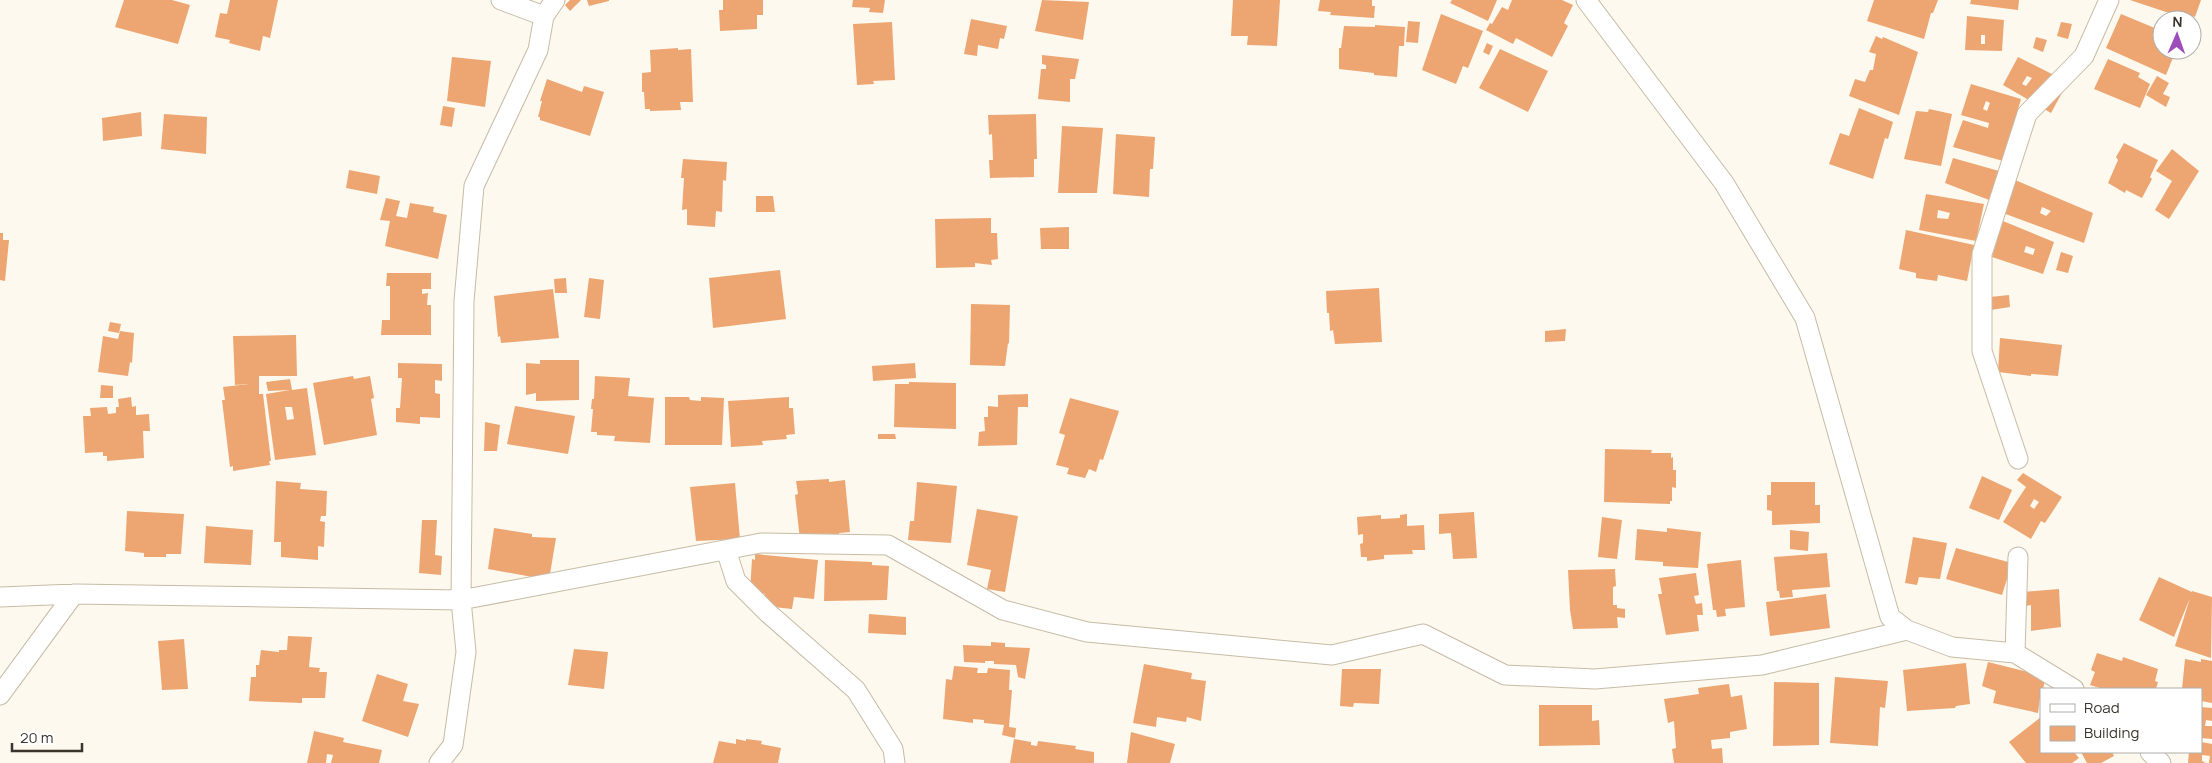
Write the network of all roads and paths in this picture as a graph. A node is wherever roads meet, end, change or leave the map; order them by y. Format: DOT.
graph roads {
  1 [pos="501,0"];
  2 [pos="555,0"];
  3 [pos="1586,0"];
  4 [pos="2108,0"];
  5 [pos="544,16"];
  6 [pos="2018,459"];
  7 [pos="726,550"];
  8 [pos="2018,557"];
  9 [pos="74,594"];
  10 [pos="0,597"];
  11 [pos="461,600"];
  12 [pos="1907,630"];
  13 [pos="2014,653"];
  14 [pos="2072,688"];
  15 [pos="0,694"];
  16 [pos="2151,753"];
  17 [pos="439,763"];
  18 [pos="895,763"];
  19 [pos="2161,763"];
  1 -- 5 [label="street"];
  2 -- 5 [label="street"];
  3 -- 12 [label="street"];
  4 -- 6 [label="street"];
  5 -- 11 [label="street"];
  7 -- 11 [label="street"];
  7 -- 12 [label="street"];
  7 -- 18 [label="street"];
  8 -- 13 [label="street"];
  9 -- 10 [label="street"];
  9 -- 11 [label="street"];
  9 -- 15 [label="street"];
  11 -- 17 [label="street"];
  12 -- 13 [label="street"];
  13 -- 14 [label="street"];
  16 -- 19 [label="street"];
}
